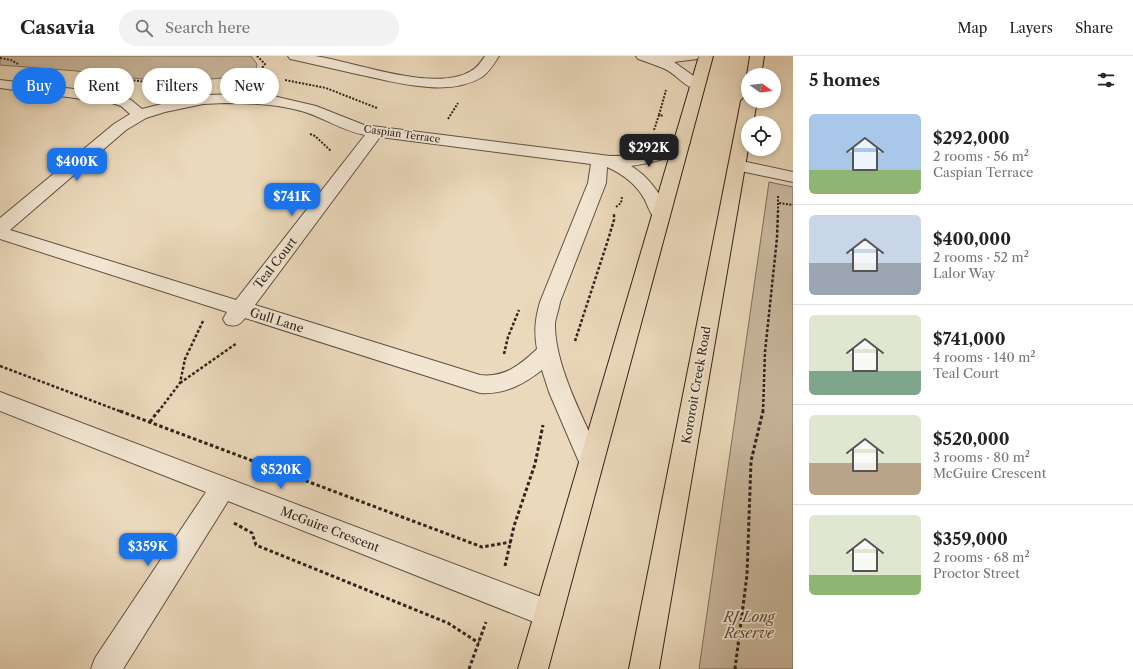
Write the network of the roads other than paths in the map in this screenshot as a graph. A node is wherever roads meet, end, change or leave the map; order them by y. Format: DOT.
graph roads {
  1 [pos="295,56"];
  2 [pos="492,56"];
  3 [pos="643,56"];
  4 [pos="649,56"];
  5 [pos="692,56"];
  6 [pos="706,56"];
  7 [pos="757,56"];
  8 [pos="755,68"];
  9 [pos="0,84"];
  10 [pos="697,85"];
  11 [pos="748,108"];
  12 [pos="140,116"];
  13 [pos="376,132"];
  14 [pos="682,143"];
  15 [pos="600,160"];
  16 [pos="737,165"];
  17 [pos="793,177"];
  18 [pos="661,216"];
  19 [pos="0,228"];
  20 [pos="0,233"];
  21 [pos="236,314"];
  22 [pos="548,352"];
  23 [pos="0,400"];
  24 [pos="591,462"];
  25 [pos="223,487"];
  26 [pos="549,614"];
  27 [pos="106,669"];
  28 [pos="533,669"];
  29 [pos="644,669"];
  1 -- 2 [label="street"];
  3 -- 10 [label="street"];
  4 -- 5 [label="street"];
  6 -- 10 [label="main road"];
  7 -- 8 [label="main road"];
  9 -- 12 [label="street"];
  10 -- 14 [label="main road"];
  11 -- 16 [label="main road, Kororoit Creek Road"];
  12 -- 13 [label="street, Caspian Terrace"];
  12 -- 19 [label="street, Caspian Terrace"];
  13 -- 15 [label="street, Caspian Terrace"];
  13 -- 21 [label="street, Teal Court"];
  14 -- 15 [label="street, Caspian Terrace"];
  14 -- 18 [label="main road"];
  15 -- 18 [label="street, Caspian Terrace"];
  15 -- 22 [label="street"];
  16 -- 17 [label="street"];
  16 -- 29 [label="main road, Kororoit Creek Road"];
  18 -- 24 [label="main road"];
  20 -- 21 [label="street, Gull Lane"];
  21 -- 22 [label="street, Gull Lane"];
  22 -- 24 [label="street"];
  23 -- 25 [label="street, McGuire Crescent"];
  24 -- 26 [label="main road"];
  25 -- 26 [label="street, McGuire Crescent"];
  25 -- 27 [label="street"];
  26 -- 28 [label="main road"];
}
